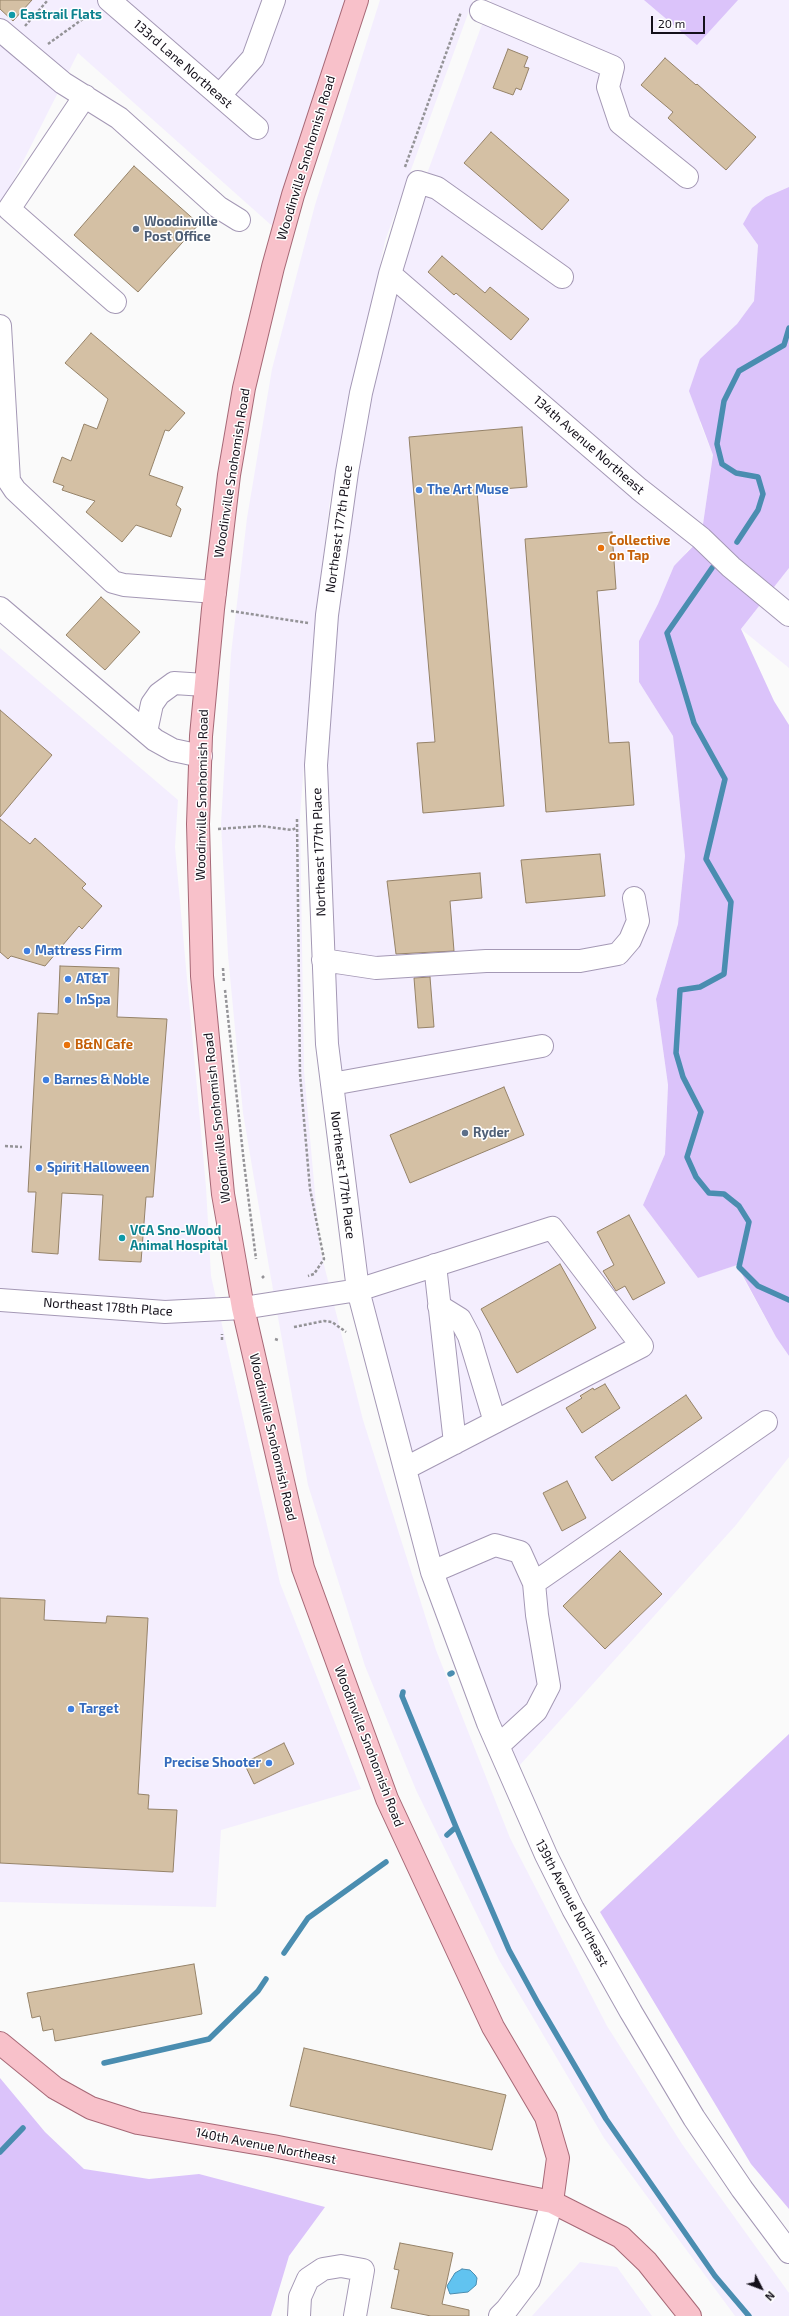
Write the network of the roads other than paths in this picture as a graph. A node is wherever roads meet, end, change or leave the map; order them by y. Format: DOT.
graph roads {
  1 [pos="109,0"];
  2 [pos="274,0"];
  3 [pos="357,0"];
  4 [pos="481,11"];
  5 [pos="0,30"];
  6 [pos="220,95"];
  7 [pos="85,96"];
  8 [pos="257,128"];
  9 [pos="687,177"];
  10 [pos="239,220"];
  11 [pos="390,274"];
  12 [pos="562,277"];
  13 [pos="114,302"];
  14 [pos="0,326"];
  15 [pos="224,607"];
  16 [pos="0,608"];
  17 [pos="789,615"];
  18 [pos="205,685"];
  19 [pos="146,732"];
  20 [pos="201,756"];
  21 [pos="634,898"];
  22 [pos="324,960"];
  23 [pos="542,1046"];
  24 [pos="332,1084"];
  25 [pos="435,1265"];
  26 [pos="358,1290"];
  27 [pos="0,1300"];
  28 [pos="439,1306"];
  29 [pos="243,1308"];
  30 [pos="495,1422"];
  31 [pos="766,1422"];
  32 [pos="455,1443"];
  33 [pos="406,1468"];
  34 [pos="420,1522"];
  35 [pos="432,1572"];
  36 [pos="534,1583"];
  37 [pos="498,1746"];
  38 [pos="0,2043"];
  39 [pos="552,2202"];
  40 [pos="789,2252"];
  41 [pos="299,2316"];
  42 [pos="355,2316"];
  43 [pos="500,2316"];
  44 [pos="690,2316"];
  1 -- 6 [label="street, 133rd Lane Northeast"];
  2 -- 6 [label="street"];
  3 -- 15 [label="main road, Woodinville Snohomish Road"];
  4 -- 9 [label="street"];
  5 -- 7 [label="street"];
  6 -- 8 [label="street, 133rd Lane Northeast"];
  7 -- 10 [label="street"];
  7 -- 13 [label="street"];
  11 -- 12 [label="street, Northeast 177th Place"];
  11 -- 17 [label="street, 134th Avenue Northeast"];
  11 -- 22 [label="street, Northeast 177th Place"];
  14 -- 15 [label="street"];
  15 -- 18 [label="main road, Woodinville Snohomish Road"];
  16 -- 19 [label="street"];
  18 -- 19 [label="street"];
  18 -- 20 [label="main road, Woodinville Snohomish Road"];
  19 -- 20 [label="street"];
  20 -- 29 [label="main road, Woodinville Snohomish Road"];
  21 -- 22 [label="street"];
  22 -- 24 [label="street, Northeast 177th Place"];
  23 -- 24 [label="street"];
  24 -- 26 [label="street, Northeast 177th Place"];
  25 -- 26 [label="street, Northeast 178th Place"];
  25 -- 28 [label="street"];
  25 -- 30 [label="street, Northeast 178th Place"];
  26 -- 29 [label="street, Northeast 178th Place"];
  26 -- 33 [label="street, Northeast 177th Place"];
  27 -- 29 [label="street, Northeast 178th Place"];
  28 -- 30 [label="street"];
  28 -- 32 [label="street"];
  29 -- 39 [label="main road, Woodinville Snohomish Road"];
  30 -- 32 [label="street"];
  31 -- 36 [label="street"];
  32 -- 33 [label="street"];
  33 -- 34 [label="street, Northeast 177th Place"];
  34 -- 35 [label="street, 139th Avenue Northeast"];
  35 -- 36 [label="street"];
  35 -- 37 [label="street, 139th Avenue Northeast"];
  36 -- 37 [label="street"];
  37 -- 40 [label="street, 139th Avenue Northeast"];
  38 -- 39 [label="main road, 140th Avenue Northeast"];
  39 -- 43 [label="street"];
  39 -- 44 [label="main road"];
  41 -- 42 [label="street"];
}
